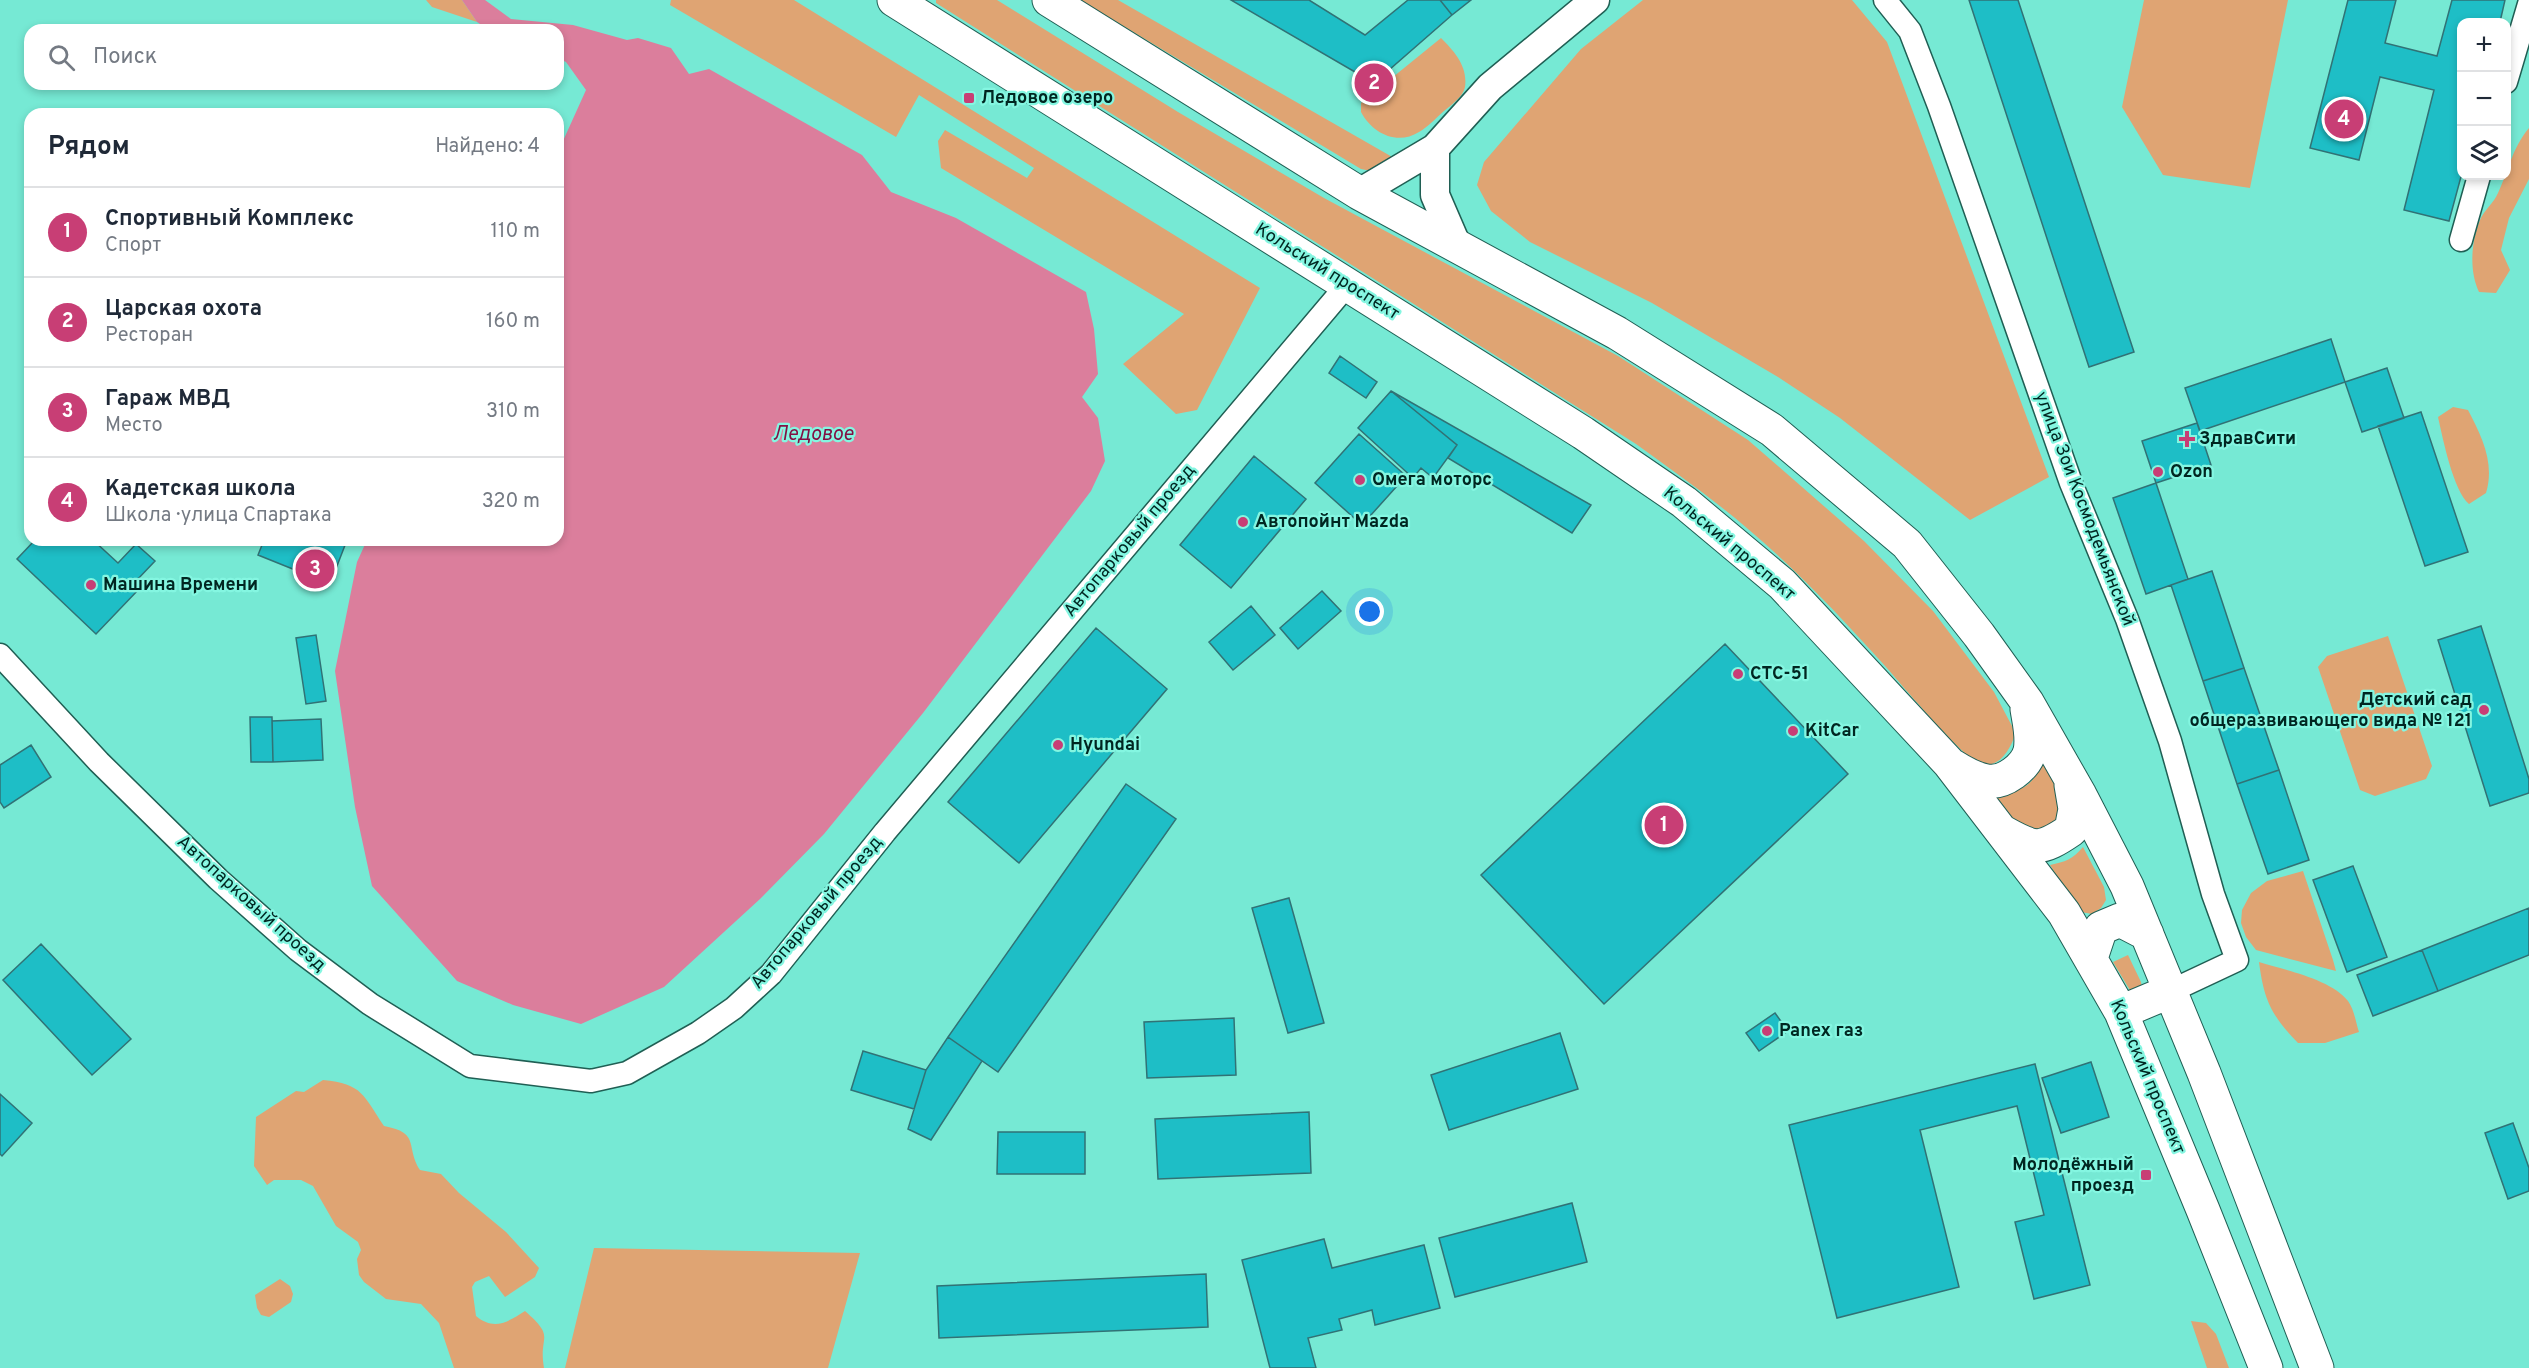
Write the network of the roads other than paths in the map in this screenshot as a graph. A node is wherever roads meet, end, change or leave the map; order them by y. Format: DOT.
graph roads {
  1 [pos="894,0"];
  2 [pos="1048,0"];
  3 [pos="1595,0"];
  4 [pos="1885,0"];
  5 [pos="2529,4"];
  6 [pos="2509,72"];
  7 [pos="1435,148"];
  8 [pos="2478,180"];
  9 [pos="1359,193"];
  10 [pos="2461,240"];
  11 [pos="1457,246"];
  12 [pos="1347,285"];
  13 [pos="0,655"];
  14 [pos="2027,702"];
  15 [pos="1949,763"];
  16 [pos="2070,776"];
  17 [pos="2003,832"];
  18 [pos="2115,935"];
  19 [pos="2171,991"];
  20 [pos="2121,1012"];
  21 [pos="2266,1368"];
  22 [pos="2317,1368"];
  1 -- 12 [label="main road, Кольский проспект"];
  2 -- 9 [label="main road, Кольский проспект"];
  3 -- 7 [label="street"];
  4 -- 19 [label="street, улица Зои Космодемьянской"];
  5 -- 6 [label="street"];
  7 -- 9 [label="street"];
  7 -- 11 [label="street"];
  8 -- 10 [label="street"];
  9 -- 11 [label="main road, Кольский проспект"];
  11 -- 14 [label="main road, Кольский проспект"];
  12 -- 13 [label="street, Автопарковый проезд"];
  12 -- 15 [label="main road, Кольский проспект"];
  14 -- 15 [label="main road"];
  14 -- 16 [label="main road, Кольский проспект"];
  15 -- 17 [label="main road, Кольский проспект"];
  16 -- 17 [label="main road"];
  16 -- 18 [label="main road, Кольский проспект"];
  17 -- 18 [label="main road, Кольский проспект"];
  18 -- 19 [label="main road, Кольский проспект"];
  18 -- 20 [label="main road, Кольский проспект"];
  19 -- 20 [label="main road"];
  19 -- 22 [label="main road, Кольский проспект"];
  20 -- 21 [label="main road, Кольский проспект"];
}
